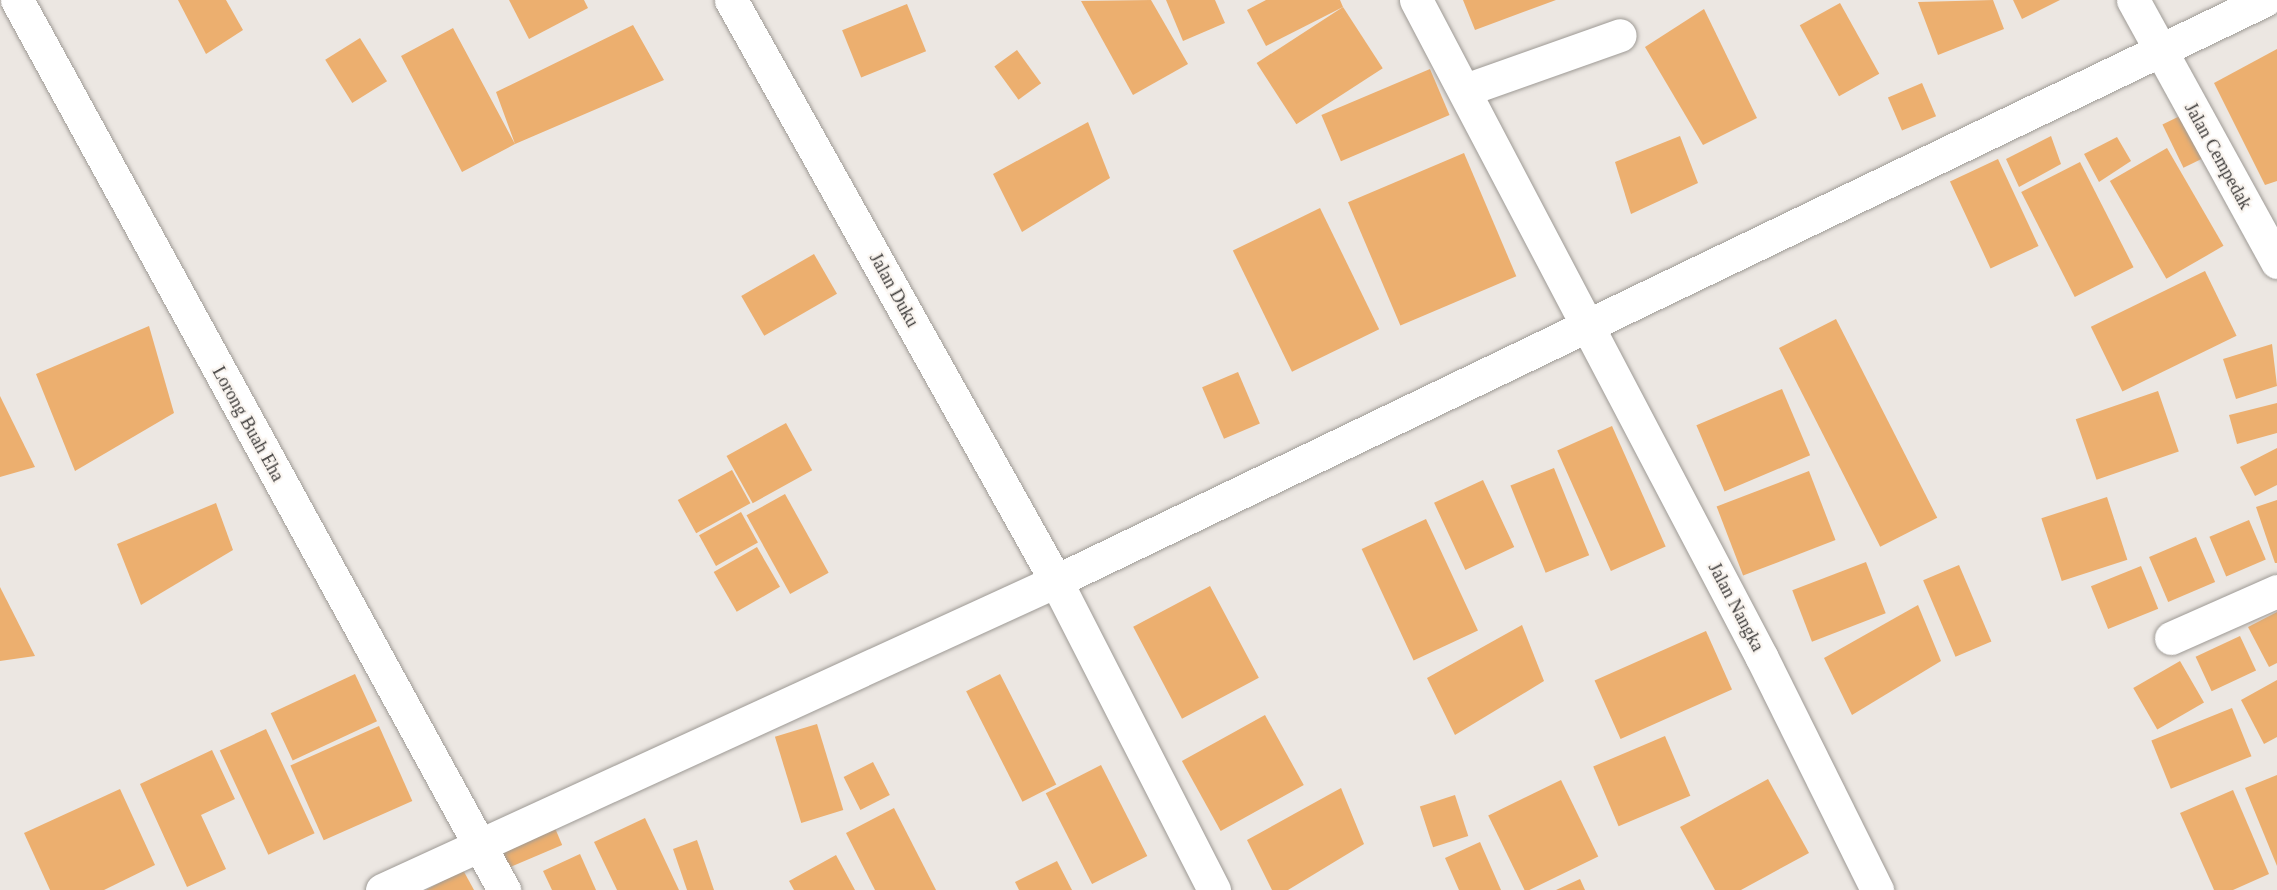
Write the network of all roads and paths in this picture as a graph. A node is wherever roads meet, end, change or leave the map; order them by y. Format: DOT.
graph roads {
  1 [pos="17,0"];
  2 [pos="731,0"];
  3 [pos="1416,0"];
  4 [pos="2133,0"];
  5 [pos="2265,0"];
  6 [pos="1620,35"];
  7 [pos="2160,50"];
  8 [pos="1465,90"];
  9 [pos="2277,262"];
  10 [pos="1590,327"];
  11 [pos="1056,581"];
  12 [pos="2277,591"];
  13 [pos="2171,639"];
  14 [pos="480,846"];
  15 [pos="382,890"];
  16 [pos="504,890"];
  17 [pos="1214,890"];
  18 [pos="1877,890"];
  1 -- 14 [label="street, Lorong Buah Eha"];
  2 -- 11 [label="street, Jalan Duku"];
  3 -- 8 [label="street, Jalan Nangka"];
  4 -- 7 [label="street, Jalan Cempedak"];
  5 -- 7 [label="street"];
  6 -- 8 [label="street"];
  7 -- 9 [label="street, Jalan Cempedak"];
  7 -- 10 [label="street"];
  8 -- 10 [label="street, Jalan Nangka"];
  10 -- 11 [label="street"];
  10 -- 18 [label="street, Jalan Nangka"];
  11 -- 14 [label="street"];
  11 -- 17 [label="street, Jalan Duku"];
  12 -- 13 [label="street"];
  14 -- 15 [label="street"];
  14 -- 16 [label="street, Lorong Buah Eha"];
}
